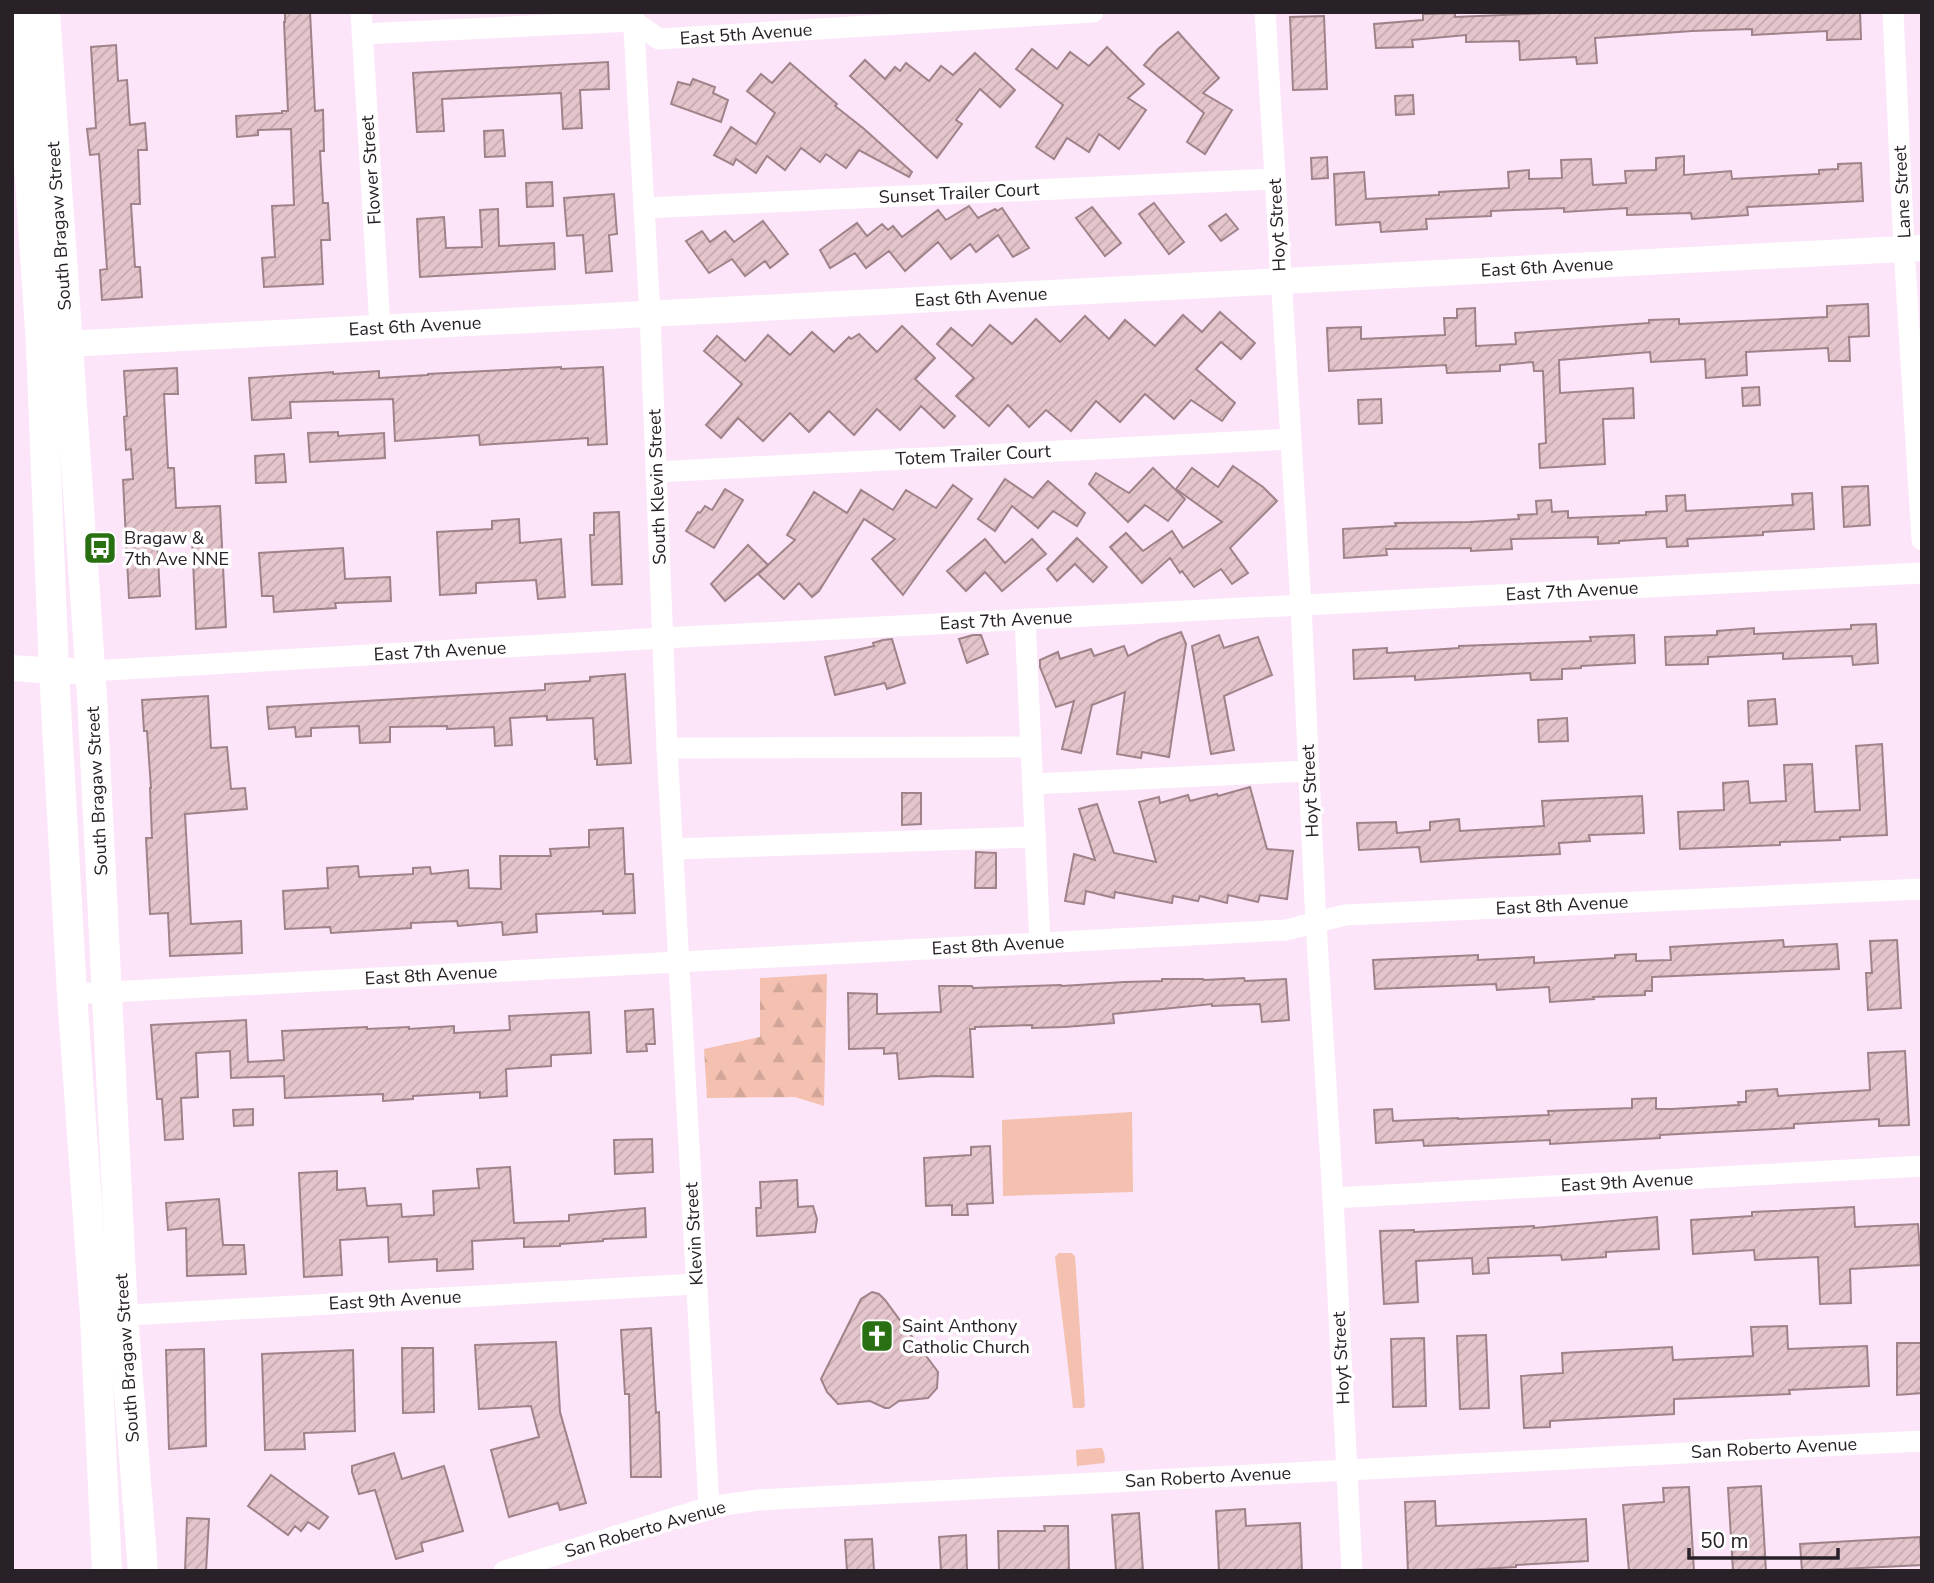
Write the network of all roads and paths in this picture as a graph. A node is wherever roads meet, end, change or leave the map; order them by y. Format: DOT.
graph roads {
  1 [pos="19,12"];
  2 [pos="45,12"];
  3 [pos="361,12"];
  4 [pos="1093,12"];
  5 [pos="1265,12"];
  6 [pos="1893,12"];
  7 [pos="633,17"];
  8 [pos="362,34"];
  9 [pos="1274,178"];
  10 [pos="644,208"];
  11 [pos="1913,249"];
  12 [pos="1280,281"];
  13 [pos="650,314"];
  14 [pos="380,327"];
  15 [pos="54,345"];
  16 [pos="1290,439"];
  17 [pos="656,472"];
  18 [pos="1922,540"];
  19 [pos="1922,573"];
  20 [pos="1301,605"];
  21 [pos="1025,619"];
  22 [pos="663,638"];
  23 [pos="12,668"];
  24 [pos="54,671"];
  25 [pos="90,671"];
  26 [pos="1031,747"];
  27 [pos="667,748"];
  28 [pos="1309,771"];
  29 [pos="1032,784"];
  30 [pos="1035,837"];
  31 [pos="673,849"];
  32 [pos="1922,889"];
  33 [pos="1316,923"];
  34 [pos="1040,943"];
  35 [pos="680,962"];
  36 [pos="108,993"];
  37 [pos="72,994"];
  38 [pos="1922,1166"];
  39 [pos="1333,1198"];
  40 [pos="696,1284"];
  41 [pos="109,1316"];
  42 [pos="1922,1441"];
  43 [pos="1347,1470"];
  44 [pos="709,1507"];
  45 [pos="107,1571"];
  46 [pos="143,1571"];
  47 [pos="504,1571"];
  48 [pos="1352,1571"];
  1 -- 15 [label="main road, South Bragaw Street"];
  2 -- 15 [label="main road, South Bragaw Street"];
  3 -- 8 [label="street, Flower Street"];
  4 -- 7 [label="street, East 5th Avenue"];
  5 -- 9 [label="street, Hoyt Street"];
  6 -- 11 [label="street, Lane Street"];
  7 -- 8 [label="street"];
  7 -- 10 [label="street, South Klevin Street"];
  8 -- 14 [label="street, Flower Street"];
  9 -- 10 [label="street, Sunset Trailer Court"];
  9 -- 12 [label="street, Hoyt Street"];
  10 -- 13 [label="street, South Klevin Street"];
  11 -- 12 [label="street, East 6th Avenue"];
  11 -- 18 [label="street, Lane Street"];
  12 -- 13 [label="street, East 6th Avenue"];
  12 -- 16 [label="street, Hoyt Street"];
  13 -- 14 [label="street, East 6th Avenue"];
  13 -- 17 [label="street, South Klevin Street"];
  14 -- 15 [label="street, East 6th Avenue"];
  15 -- 24 [label="main road, South Bragaw Street"];
  15 -- 25 [label="main road, South Bragaw Street"];
  16 -- 17 [label="street, Totem Trailer Court"];
  16 -- 20 [label="street, Hoyt Street"];
  17 -- 22 [label="street, South Klevin Street"];
  19 -- 20 [label="street, East 7th Avenue"];
  20 -- 21 [label="street, East 7th Avenue"];
  20 -- 28 [label="street, Hoyt Street"];
  21 -- 22 [label="street, East 7th Avenue"];
  21 -- 26 [label="street"];
  22 -- 25 [label="street, East 7th Avenue"];
  22 -- 27 [label="street, South Klevin Street"];
  23 -- 24 [label="street"];
  24 -- 25 [label="street"];
  24 -- 37 [label="main road, South Bragaw Street"];
  25 -- 36 [label="main road, South Bragaw Street"];
  26 -- 27 [label="street"];
  26 -- 29 [label="street"];
  27 -- 31 [label="street, South Klevin Street"];
  28 -- 29 [label="street"];
  28 -- 33 [label="street, Hoyt Street"];
  29 -- 30 [label="street"];
  30 -- 31 [label="street"];
  30 -- 34 [label="street"];
  31 -- 35 [label="street, South Klevin Street"];
  32 -- 33 [label="street, East 8th Avenue"];
  33 -- 34 [label="street, East 8th Avenue"];
  33 -- 39 [label="street, Hoyt Street"];
  34 -- 35 [label="street, East 8th Avenue"];
  35 -- 36 [label="street, East 8th Avenue"];
  35 -- 40 [label="street, Klevin Street"];
  36 -- 37 [label="street, East 8th Avenue"];
  36 -- 41 [label="main road, South Bragaw Street"];
  37 -- 41 [label="main road, South Bragaw Street"];
  38 -- 39 [label="street, East 9th Avenue"];
  39 -- 43 [label="street, Hoyt Street"];
  40 -- 41 [label="street, East 9th Avenue"];
  40 -- 44 [label="street, Klevin Street"];
  41 -- 45 [label="main road, South Bragaw Street"];
  41 -- 46 [label="main road, South Bragaw Street"];
  42 -- 43 [label="street, San Roberto Avenue"];
  43 -- 44 [label="street, San Roberto Avenue"];
  43 -- 48 [label="street, Hoyt Street"];
  44 -- 47 [label="street, San Roberto Avenue"];
}
